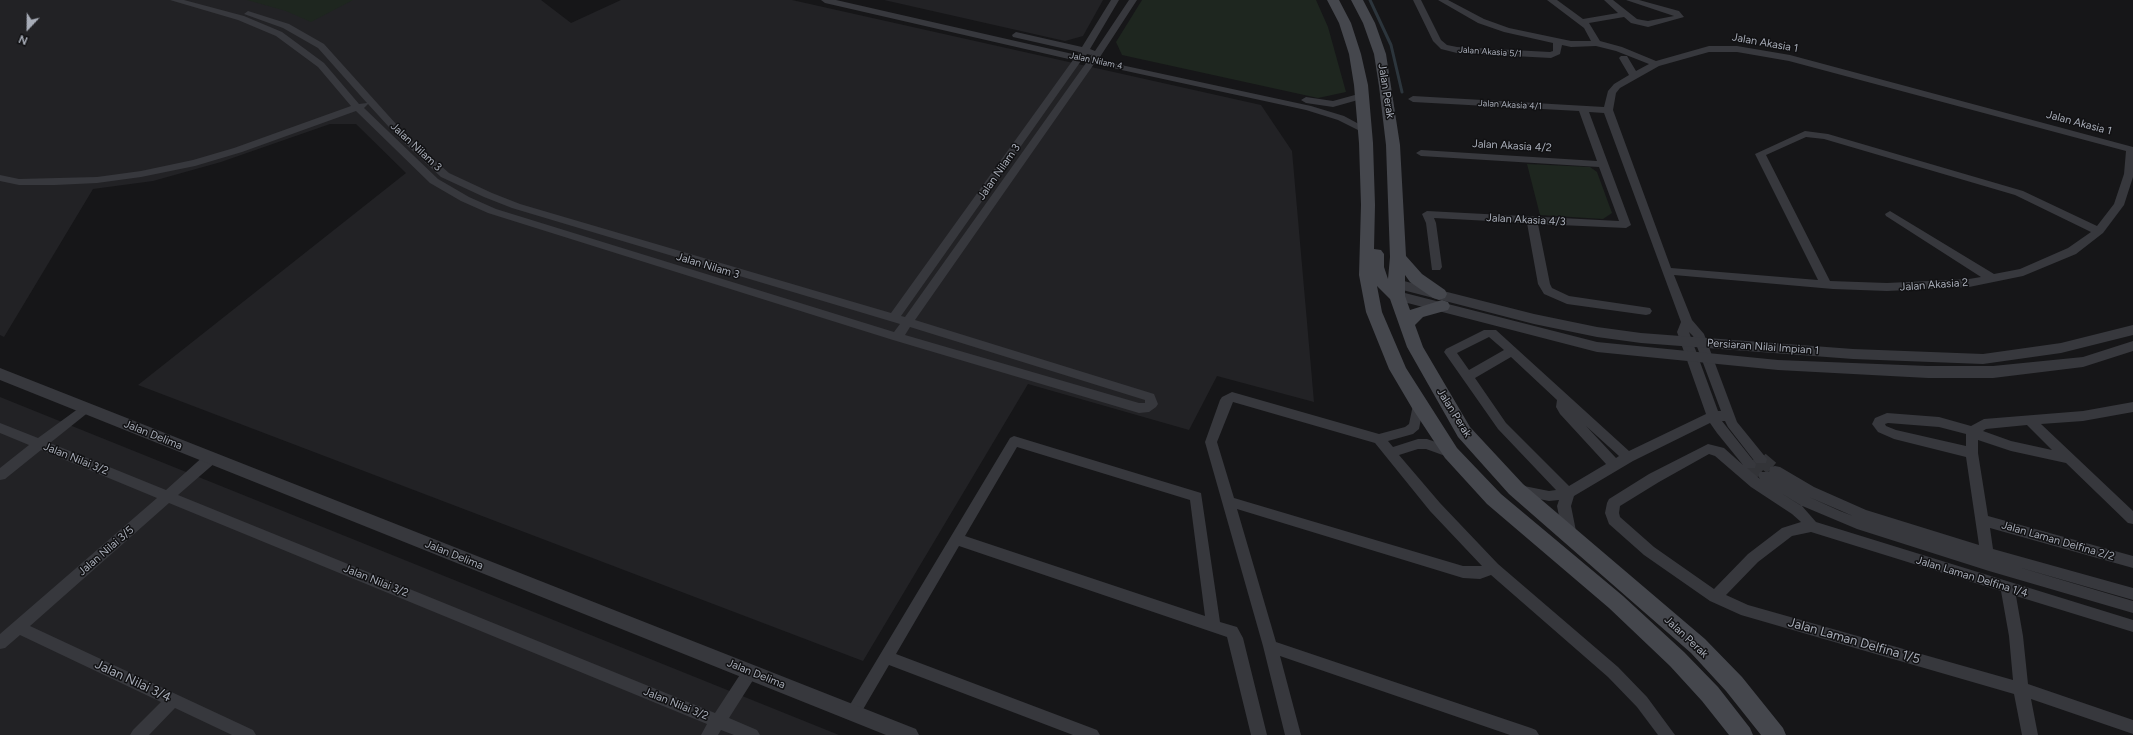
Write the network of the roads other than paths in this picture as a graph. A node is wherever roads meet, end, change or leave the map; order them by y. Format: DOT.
graph roads {
  1 [pos="174,0"];
  2 [pos="199,0"];
  3 [pos="825,0"];
  4 [pos="860,0"];
  5 [pos="1115,0"];
  6 [pos="1133,0"];
  7 [pos="1333,0"];
  8 [pos="1357,0"];
  9 [pos="1417,0"];
  10 [pos="1442,0"];
  11 [pos="1551,0"];
  12 [pos="1608,0"];
  13 [pos="1630,0"];
  14 [pos="1626,14"];
  15 [pos="1582,22"];
  16 [pos="1558,42"];
  17 [pos="1599,44"];
  18 [pos="1081,54"];
  19 [pos="1637,56"];
  20 [pos="1094,57"];
  21 [pos="1624,58"];
  22 [pos="1672,59"];
  23 [pos="1651,66"];
  24 [pos="1634,76"];
  25 [pos="1362,96"];
  26 [pos="1413,99"];
  27 [pos="370,102"];
  28 [pos="357,107"];
  29 [pos="1583,109"];
  30 [pos="1608,110"];
  31 [pos="1365,130"];
  32 [pos="2132,150"];
  33 [pos="1421,153"];
  34 [pos="1602,164"];
  35 [pos="0,178"];
  36 [pos="1368,205"];
  37 [pos="1890,214"];
  38 [pos="1532,220"];
  39 [pos="2099,231"];
  40 [pos="1398,257"];
  41 [pos="1436,267"];
  42 [pos="1667,271"];
  43 [pos="1993,279"];
  44 [pos="1826,284"];
  45 [pos="1394,289"];
  46 [pos="1441,300"];
  47 [pos="1646,311"];
  48 [pos="894,318"];
  49 [pos="908,322"];
  50 [pos="1406,325"];
  51 [pos="2133,330"];
  52 [pos="883,333"];
  53 [pos="897,337"];
  54 [pos="1386,341"];
  55 [pos="1694,342"];
  56 [pos="2133,346"];
  57 [pos="1512,351"];
  58 [pos="1699,357"];
  59 [pos="0,374"];
  60 [pos="1468,377"];
  61 [pos="1564,398"];
  62 [pos="1418,404"];
  63 [pos="2133,407"];
  64 [pos="86,408"];
  65 [pos="1713,416"];
  66 [pos="1728,416"];
  67 [pos="2029,420"];
  68 [pos="0,428"];
  69 [pos="1972,430"];
  70 [pos="1379,439"];
  71 [pos="40,444"];
  72 [pos="1389,453"];
  73 [pos="1451,453"];
  74 [pos="1972,453"];
  75 [pos="1628,457"];
  76 [pos="211,458"];
  77 [pos="2072,459"];
  78 [pos="1615,465"];
  79 [pos="1770,473"];
  80 [pos="0,475"];
  81 [pos="1516,489"];
  82 [pos="1568,493"];
  83 [pos="168,496"];
  84 [pos="1227,500"];
  85 [pos="2133,519"];
  86 [pos="1983,520"];
  87 [pos="1811,526"];
  88 [pos="1570,536"];
  89 [pos="956,539"];
  90 [pos="1988,559"];
  91 [pos="2133,562"];
  92 [pos="1493,568"];
  93 [pos="2008,588"];
  94 [pos="2133,594"];
  95 [pos="1715,597"];
  96 [pos="2133,607"];
  97 [pos="1213,625"];
  98 [pos="2133,626"];
  99 [pos="18,628"];
  100 [pos="0,643"];
  101 [pos="1270,646"];
  102 [pos="886,657"];
  103 [pos="750,672"];
  104 [pos="2021,689"];
  105 [pos="173,700"];
  106 [pos="853,713"];
  107 [pos="718,721"];
  108 [pos="2133,727"];
  109 [pos="138,735"];
  110 [pos="248,735"];
  111 [pos="710,735"];
  112 [pos="752,735"];
  113 [pos="909,735"];
  114 [pos="1092,735"];
  115 [pos="1259,735"];
  116 [pos="1293,735"];
  117 [pos="1531,735"];
  118 [pos="1667,735"];
  119 [pos="1742,735"];
  120 [pos="1774,735"];
  121 [pos="2030,735"];
  1 -- 28 [label="street, Jalan Nilam 3"];
  2 -- 27 [label="street, Jalan Nilam 3"];
  3 -- 18 [label="street, Jalan Nilam 4"];
  4 -- 18 [label="street, Jalan Nilam 4"];
  5 -- 18 [label="street, Jalan Nilam 3"];
  6 -- 20 [label="street, Jalan Nilam 3"];
  7 -- 25 [label="main road, Jalan Perak"];
  8 -- 40 [label="main road, Jalan Perak"];
  9 -- 16 [label="street, Jalan Akasia 5/1"];
  10 -- 16 [label="street"];
  11 -- 15 [label="street"];
  12 -- 14 [label="street"];
  13 -- 14 [label="street"];
  14 -- 15 [label="street"];
  15 -- 17 [label="street"];
  16 -- 17 [label="street"];
  17 -- 19 [label="street"];
  17 -- 21 [label="street"];
  18 -- 20 [label="street, Jalan Nilam 4"];
  18 -- 48 [label="street, Jalan Nilam 3"];
  19 -- 22 [label="street"];
  19 -- 23 [label="street"];
  20 -- 25 [label="street, Jalan Nilam 4"];
  20 -- 31 [label="street, Jalan Nilam 4"];
  20 -- 49 [label="street, Jalan Nilam 3"];
  21 -- 23 [label="street"];
  21 -- 24 [label="street"];
  22 -- 23 [label="street, Jalan Akasia 1"];
  22 -- 32 [label="street, Jalan Akasia 1"];
  23 -- 24 [label="street, Jalan Akasia 1"];
  24 -- 30 [label="street, Jalan Akasia 1"];
  25 -- 31 [label="main road, Jalan Perak"];
  26 -- 29 [label="street, Jalan Akasia 4/1"];
  27 -- 28 [label="street"];
  27 -- 48 [label="street, Jalan Nilam 3"];
  28 -- 35 [label="street"];
  28 -- 52 [label="street, Jalan Nilam 3"];
  29 -- 30 [label="street, Jalan Akasia 4/1"];
  29 -- 34 [label="street"];
  30 -- 42 [label="street"];
  31 -- 36 [label="main road, Jalan Perak"];
  32 -- 39 [label="street, Jalan Akasia 2"];
  33 -- 34 [label="street, Jalan Akasia 4/2"];
  34 -- 38 [label="street, Jalan Akasia 4/3"];
  36 -- 45 [label="main road"];
  36 -- 54 [label="main road, Jalan Perak"];
  37 -- 43 [label="street"];
  38 -- 41 [label="street, Jalan Akasia 4/3"];
  38 -- 47 [label="street"];
  39 -- 43 [label="street, Jalan Akasia 2"];
  39 -- 44 [label="street"];
  40 -- 45 [label="main road, Jalan Perak"];
  40 -- 46 [label="main road"];
  42 -- 44 [label="street, Jalan Akasia 2"];
  42 -- 55 [label="street"];
  43 -- 44 [label="street, Jalan Akasia 2"];
  45 -- 46 [label="street, Persiaran Nilai Impian 1"];
  45 -- 50 [label="main road, Jalan Perak"];
  45 -- 54 [label="main road"];
  46 -- 50 [label="main road"];
  46 -- 55 [label="street, Persiaran Nilai Impian 1"];
  46 -- 58 [label="street, Persiaran Nilai Impian 1"];
  48 -- 49 [label="street"];
  48 -- 52 [label="street"];
  49 -- 53 [label="street, Jalan Nilam 3"];
  49 -- 53 [label="street"];
  50 -- 81 [label="main road, Jalan Perak"];
  51 -- 55 [label="street, Persiaran Nilai Impian 1"];
  52 -- 53 [label="street, Jalan Nilam 3"];
  54 -- 62 [label="main road, Jalan Perak"];
  55 -- 58 [label="street"];
  56 -- 58 [label="street, Persiaran Nilai Impian 1"];
  57 -- 60 [label="street"];
  57 -- 60 [label="street"];
  57 -- 61 [label="street"];
  58 -- 65 [label="street"];
  58 -- 66 [label="street"];
  59 -- 64 [label="street, Jalan Delima"];
  60 -- 82 [label="street"];
  61 -- 75 [label="street"];
  61 -- 78 [label="street"];
  62 -- 70 [label="street"];
  62 -- 73 [label="main road, Jalan Perak"];
  63 -- 67 [label="street"];
  64 -- 71 [label="street"];
  64 -- 76 [label="street, Jalan Delima"];
  65 -- 66 [label="street"];
  65 -- 66 [label="street"];
  65 -- 75 [label="street"];
  67 -- 69 [label="street"];
  67 -- 77 [label="street"];
  68 -- 71 [label="street, Jalan Nilai 3/2"];
  69 -- 74 [label="street"];
  69 -- 74 [label="street"];
  69 -- 77 [label="street"];
  70 -- 72 [label="street"];
  70 -- 84 [label="street"];
  71 -- 80 [label="street"];
  71 -- 83 [label="street, Jalan Nilai 3/2"];
  72 -- 73 [label="street"];
  72 -- 92 [label="street"];
  73 -- 119 [label="main road, Jalan Perak"];
  74 -- 86 [label="street"];
  75 -- 78 [label="street"];
  76 -- 83 [label="street, Jalan Nilai 3/5"];
  76 -- 103 [label="street, Jalan Delima"];
  77 -- 85 [label="street"];
  78 -- 82 [label="street"];
  79 -- 90 [label="street"];
  81 -- 82 [label="street"];
  81 -- 88 [label="main road, Jalan Perak"];
  82 -- 88 [label="street"];
  83 -- 99 [label="street, Jalan Nilai 3/5"];
  83 -- 107 [label="street, Jalan Nilai 3/2"];
  84 -- 92 [label="street"];
  84 -- 101 [label="street"];
  86 -- 90 [label="street"];
  86 -- 91 [label="street, Jalan Laman Delfina 2/2"];
  87 -- 93 [label="street, Jalan Laman Delfina 1/4"];
  87 -- 95 [label="street"];
  87 -- 95 [label="street, Jalan Laman Delfina 1/5"];
  88 -- 120 [label="main road, Jalan Perak"];
  89 -- 97 [label="street"];
  89 -- 97 [label="street"];
  89 -- 102 [label="street"];
  90 -- 94 [label="street"];
  90 -- 96 [label="street"];
  92 -- 118 [label="street"];
  93 -- 98 [label="street, Jalan Laman Delfina 1/4"];
  93 -- 104 [label="street"];
  95 -- 104 [label="street, Jalan Laman Delfina 1/5"];
  97 -- 115 [label="street"];
  99 -- 100 [label="street, Jalan Nilai 3/5"];
  99 -- 105 [label="street, Jalan Nilai 3/4"];
  101 -- 116 [label="street"];
  101 -- 117 [label="street"];
  102 -- 106 [label="street"];
  102 -- 114 [label="street"];
  103 -- 106 [label="street, Jalan Delima"];
  103 -- 107 [label="street"];
  104 -- 108 [label="street, Jalan Laman Delfina 1/5"];
  104 -- 121 [label="street"];
  105 -- 109 [label="street"];
  105 -- 110 [label="street, Jalan Nilai 3/4"];
  106 -- 113 [label="street, Jalan Delima"];
  107 -- 111 [label="street"];
  107 -- 112 [label="street, Jalan Nilai 3/2"];
}
